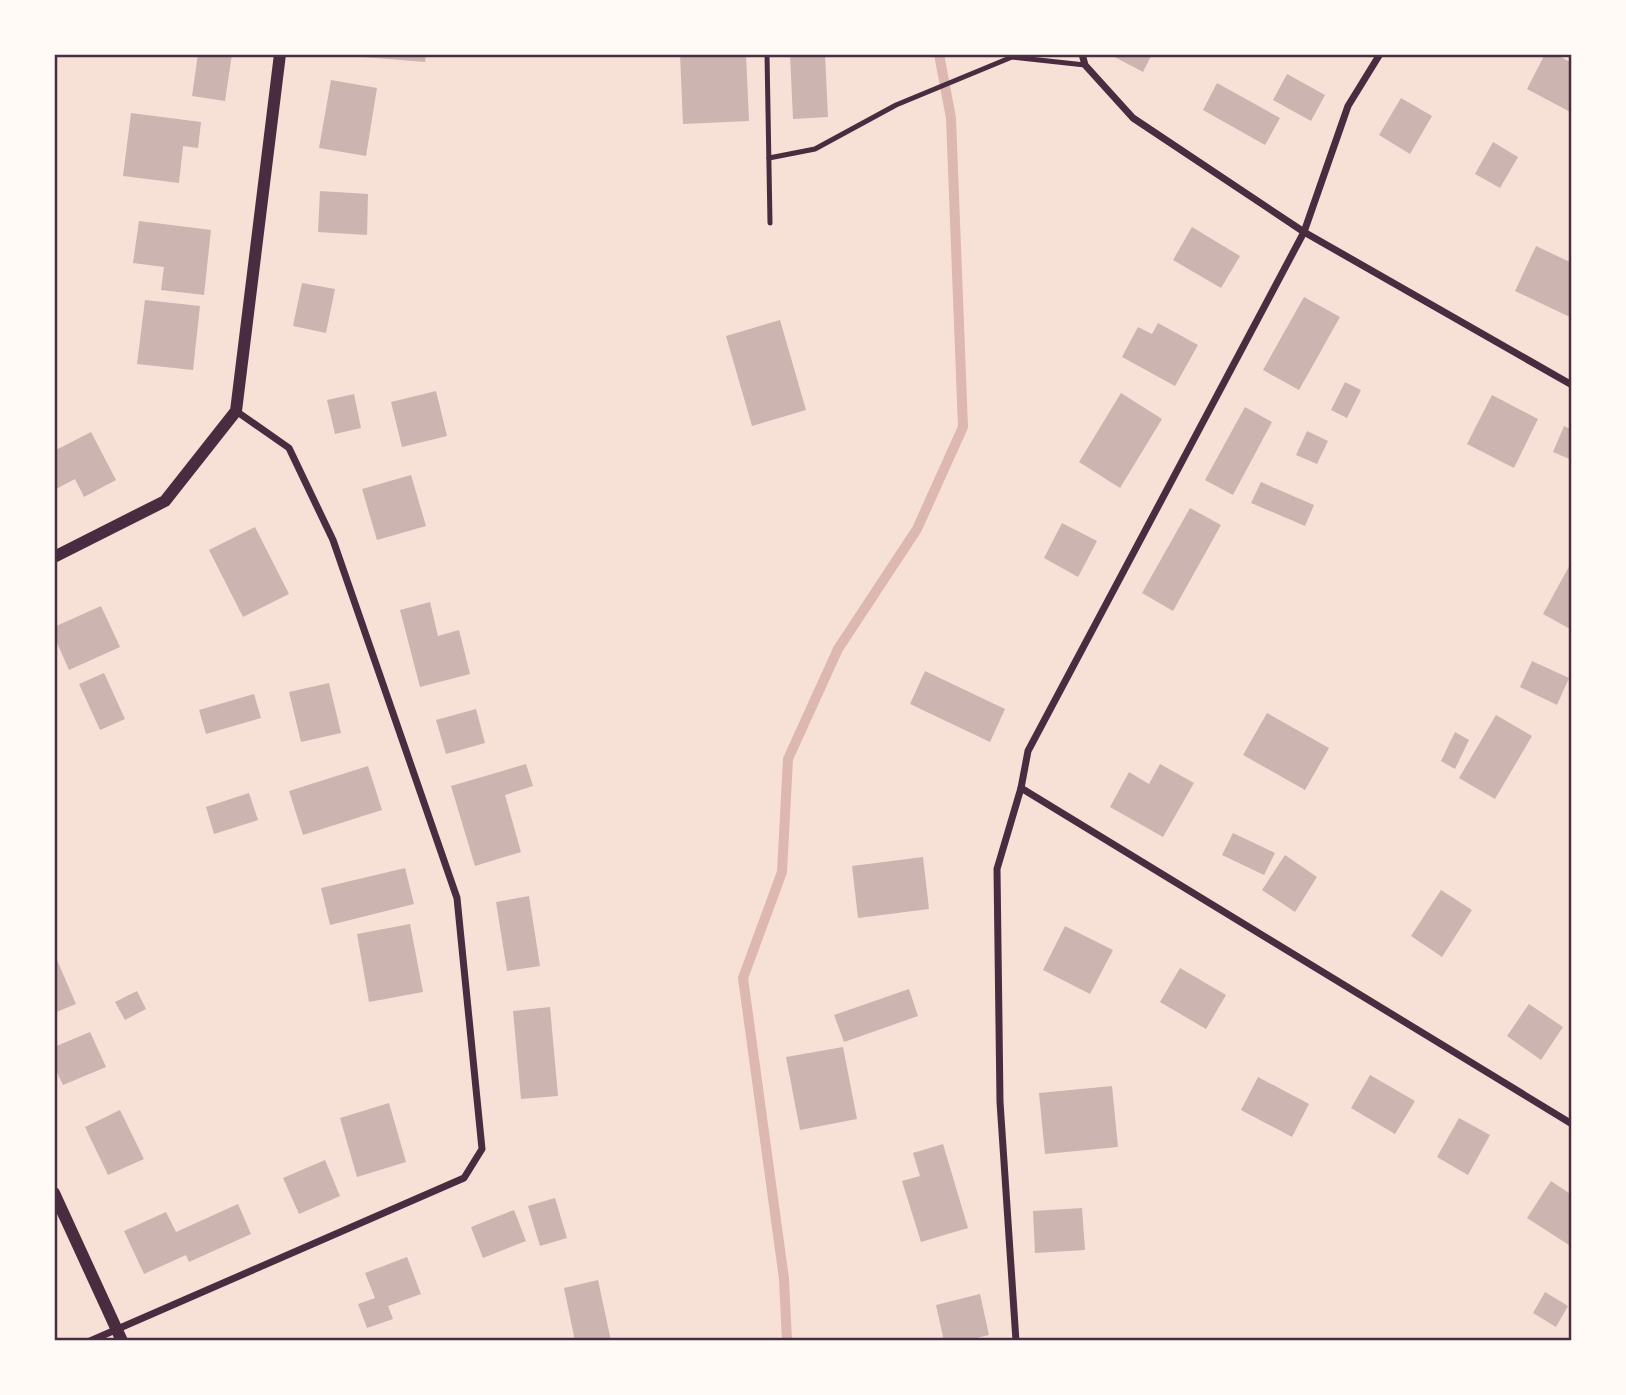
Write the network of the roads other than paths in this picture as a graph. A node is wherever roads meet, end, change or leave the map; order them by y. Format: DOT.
graph roads {
  1 [pos="280,54"];
  2 [pos="767,54"];
  3 [pos="1082,54"];
  4 [pos="1380,54"];
  5 [pos="1085,65"];
  6 [pos="769,158"];
  7 [pos="770,223"];
  8 [pos="1304,232"];
  9 [pos="1572,385"];
  10 [pos="236,411"];
  11 [pos="54,557"];
  12 [pos="1021,788"];
  13 [pos="1572,1124"];
  14 [pos="54,1193"];
  15 [pos="120,1335"];
  16 [pos="90,1341"];
  17 [pos="1016,1341"];
  1 -- 10 [label="street"];
  2 -- 6 [label="lane"];
  3 -- 5 [label="street"];
  4 -- 8 [label="street"];
  5 -- 6 [label="lane"];
  5 -- 8 [label="street"];
  6 -- 7 [label="lane"];
  8 -- 9 [label="street"];
  8 -- 12 [label="street"];
  10 -- 11 [label="street"];
  10 -- 15 [label="street"];
  12 -- 13 [label="street"];
  12 -- 17 [label="street"];
  14 -- 15 [label="street"];
  15 -- 16 [label="street"];
}
